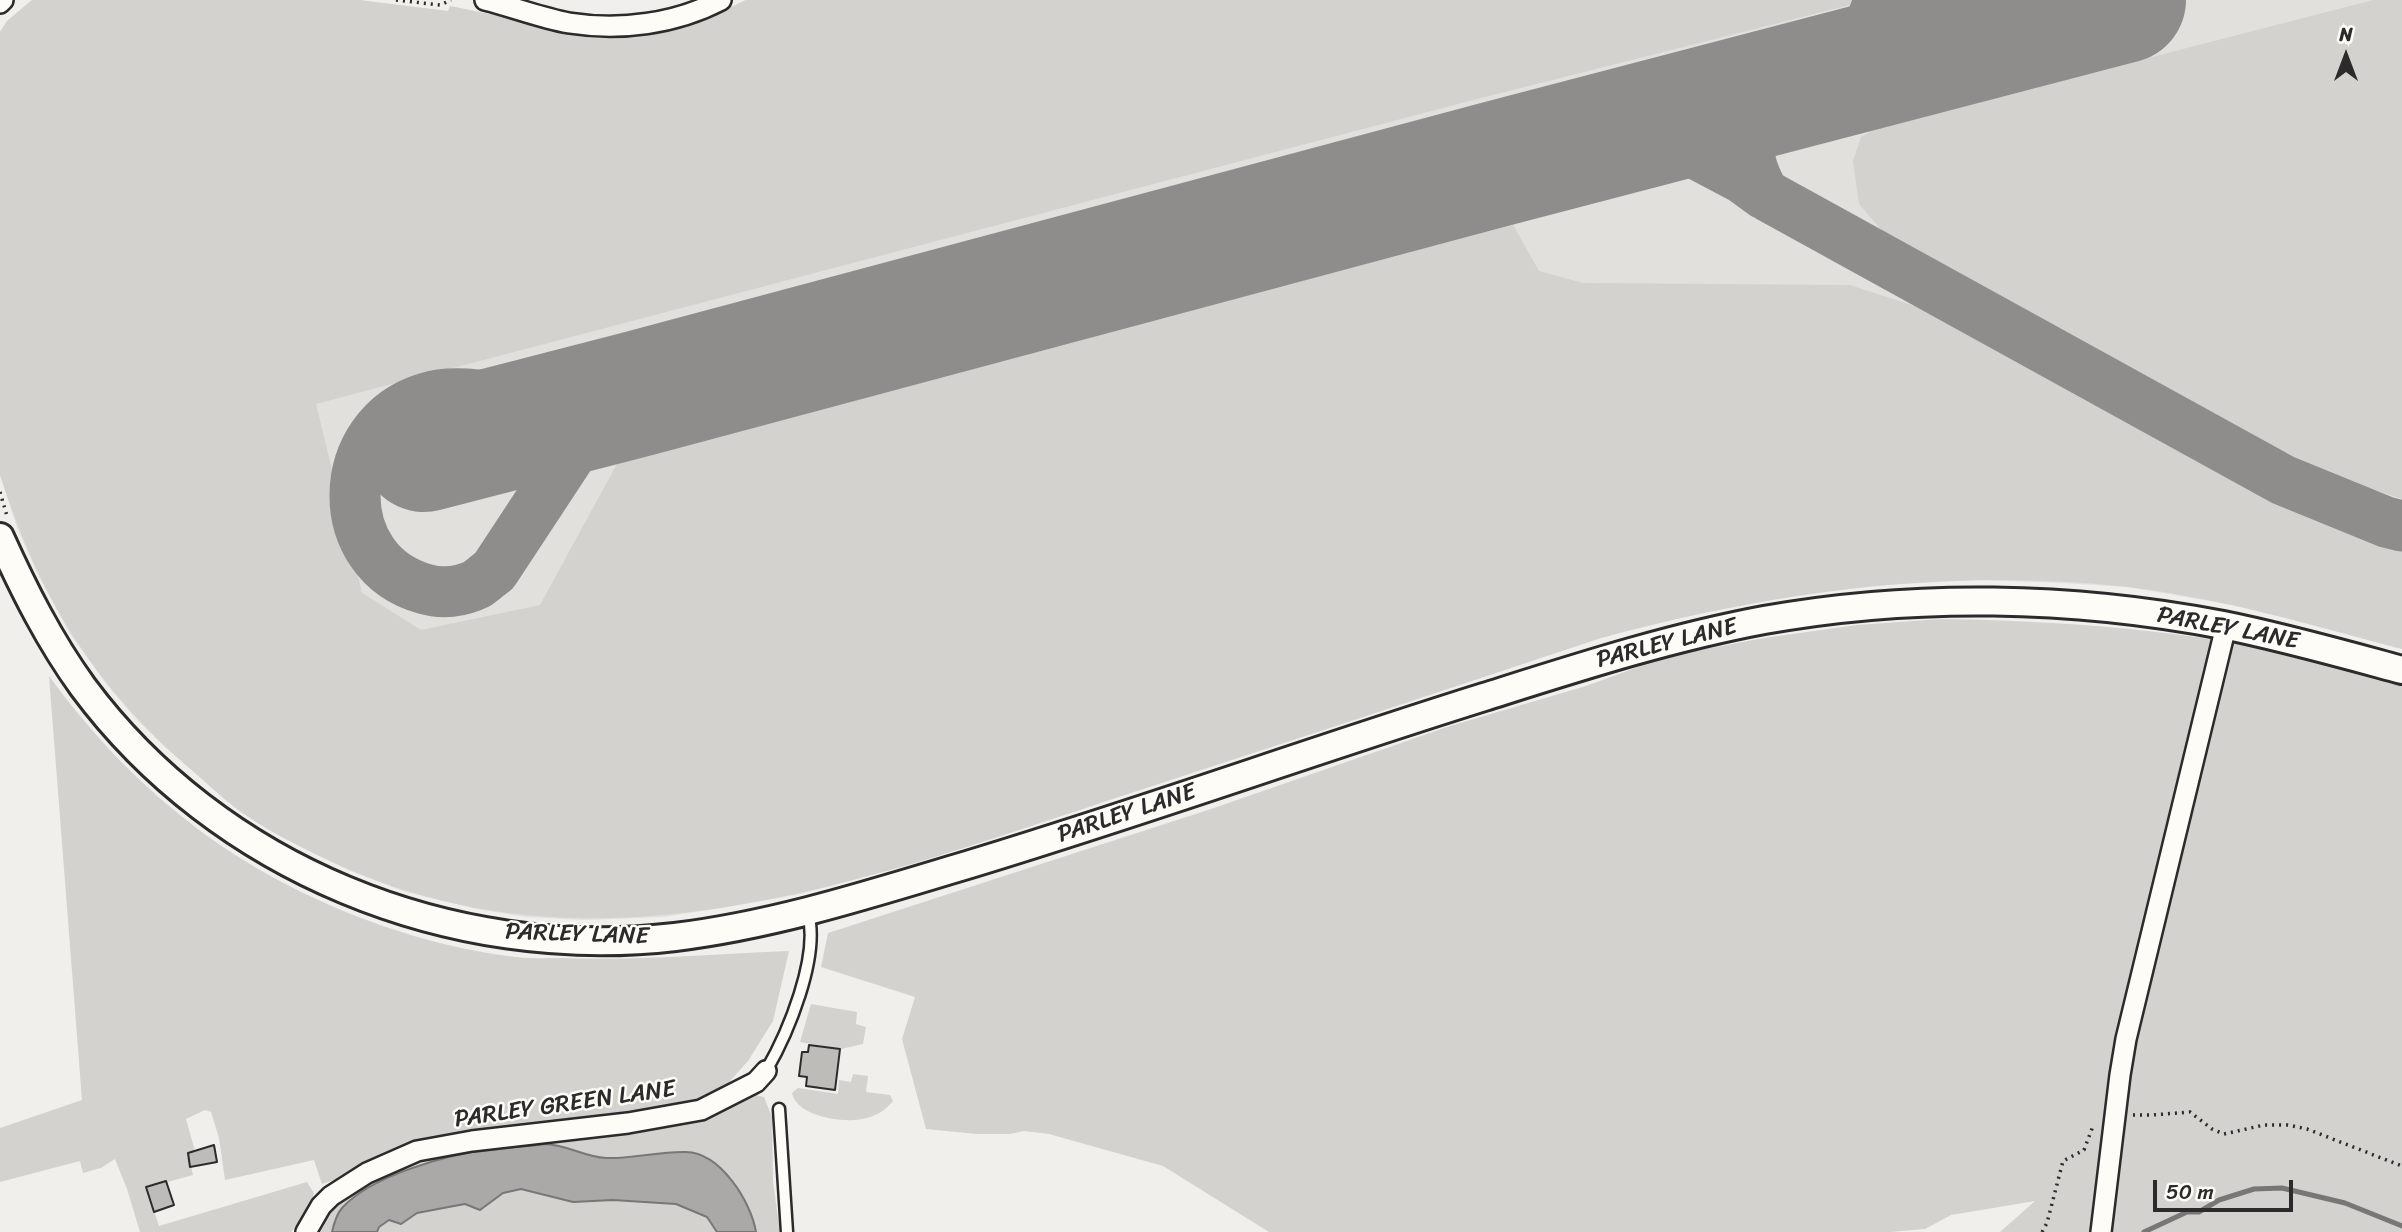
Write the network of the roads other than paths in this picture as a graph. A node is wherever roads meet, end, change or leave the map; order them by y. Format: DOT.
graph roads {
  1 [pos="485,0"];
  2 [pos="721,0"];
  3 [pos="4,527"];
  4 [pos="2226,626"];
  5 [pos="2402,670"];
  6 [pos="808,913"];
  7 [pos="766,1071"];
  8 [pos="779,1108"];
  9 [pos="306,1232"];
  10 [pos="787,1232"];
  11 [pos="2101,1232"];
  1 -- 2 [label="street"];
  3 -- 6 [label="main road, PARLEY LANE"];
  4 -- 5 [label="main road, PARLEY LANE"];
  4 -- 6 [label="main road, PARLEY LANE"];
  4 -- 11 [label="street"];
  6 -- 7 [label="lane, PARLEY GREEN LANE"];
  7 -- 9 [label="street, PARLEY GREEN LANE"];
  8 -- 10 [label="lane"];
}
